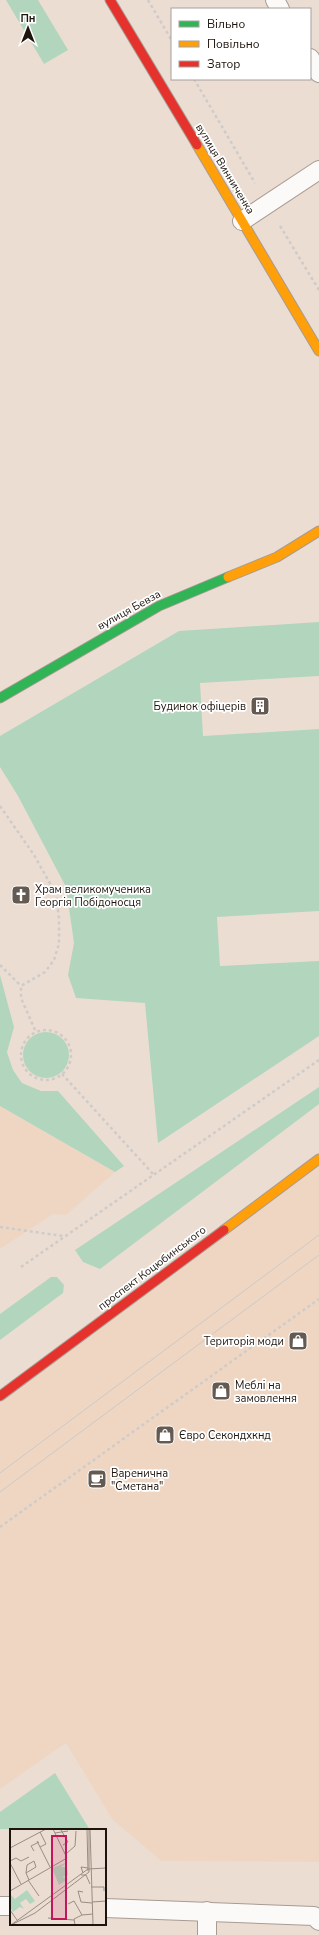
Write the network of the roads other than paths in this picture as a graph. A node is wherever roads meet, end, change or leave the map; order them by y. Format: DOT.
graph roads {
  1 [pos="110,0"];
  2 [pos="311,60"];
  3 [pos="319,74"];
  4 [pos="319,170"];
  5 [pos="242,221"];
  6 [pos="319,352"];
  7 [pos="319,531"];
  8 [pos="0,698"];
  9 [pos="319,1159"];
  10 [pos="0,1396"];
  11 [pos="106,1908"];
  12 [pos="207,1911"];
  13 [pos="319,1921"];
  14 [pos="207,1935"];
  1 -- 5 [label="street, вулиця Винниченка"];
  2 -- 3 [label="lane"];
  4 -- 5 [label="lane"];
  5 -- 6 [label="street, вулиця Винниченка"];
  7 -- 8 [label="street, вулиця Бевза"];
  9 -- 10 [label="street, проспект Коцюбинського"];
  11 -- 12 [label="lane"];
  12 -- 13 [label="lane"];
  12 -- 14 [label="lane"];
}
